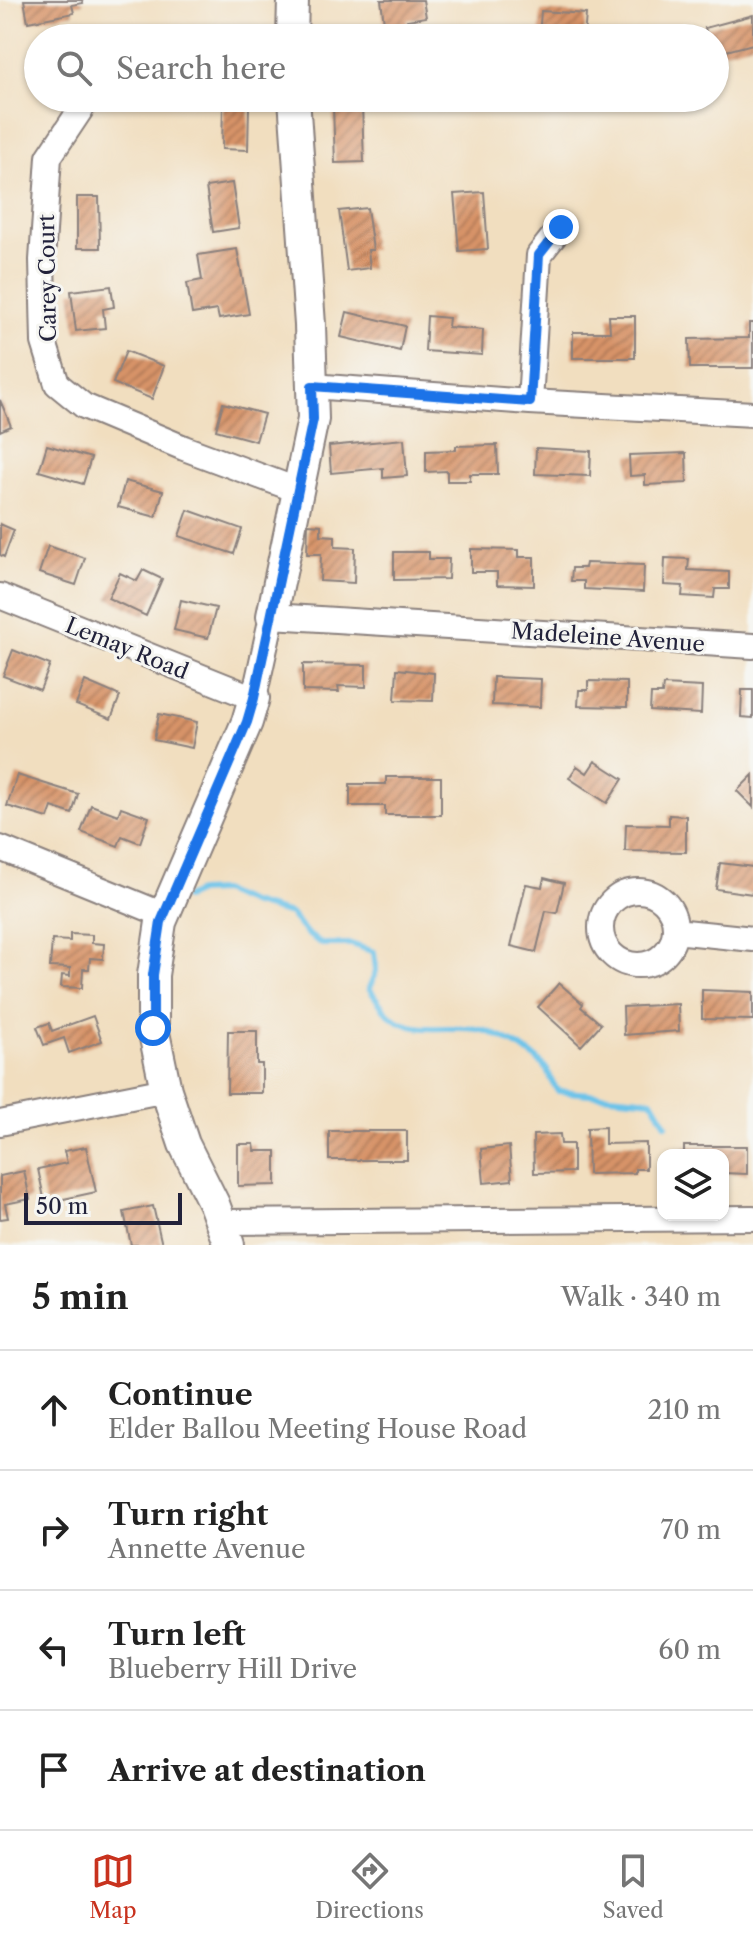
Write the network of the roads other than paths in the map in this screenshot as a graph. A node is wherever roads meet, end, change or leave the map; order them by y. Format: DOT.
graph roads {
  1 [pos="293,0"];
  2 [pos="292,24"];
  3 [pos="79,112"];
  4 [pos="295,112"];
  5 [pos="561,227"];
  6 [pos="312,386"];
  7 [pos="530,402"];
  8 [pos="753,414"];
  9 [pos="297,490"];
  10 [pos="0,596"];
  11 [pos="272,616"];
  12 [pos="753,646"];
  13 [pos="254,698"];
  14 [pos="0,848"];
  15 [pos="164,915"];
  16 [pos="675,931"];
  17 [pos="753,939"];
  18 [pos="166,1090"];
  19 [pos="0,1123"];
  20 [pos="753,1218"];
  21 [pos="224,1233"];
  1 -- 2 [label="street"];
  3 -- 9 [label="street, Carey Court"];
  4 -- 6 [label="street"];
  5 -- 7 [label="street"];
  6 -- 7 [label="street"];
  6 -- 9 [label="street"];
  7 -- 8 [label="street"];
  9 -- 11 [label="street"];
  10 -- 13 [label="street, Lemay Road"];
  11 -- 12 [label="street, Madeleine Avenue"];
  11 -- 13 [label="street"];
  13 -- 15 [label="street"];
  14 -- 15 [label="street"];
  15 -- 18 [label="street"];
  16 -- 17 [label="street"];
  18 -- 19 [label="street"];
  18 -- 21 [label="street"];
  20 -- 21 [label="street"];
}
